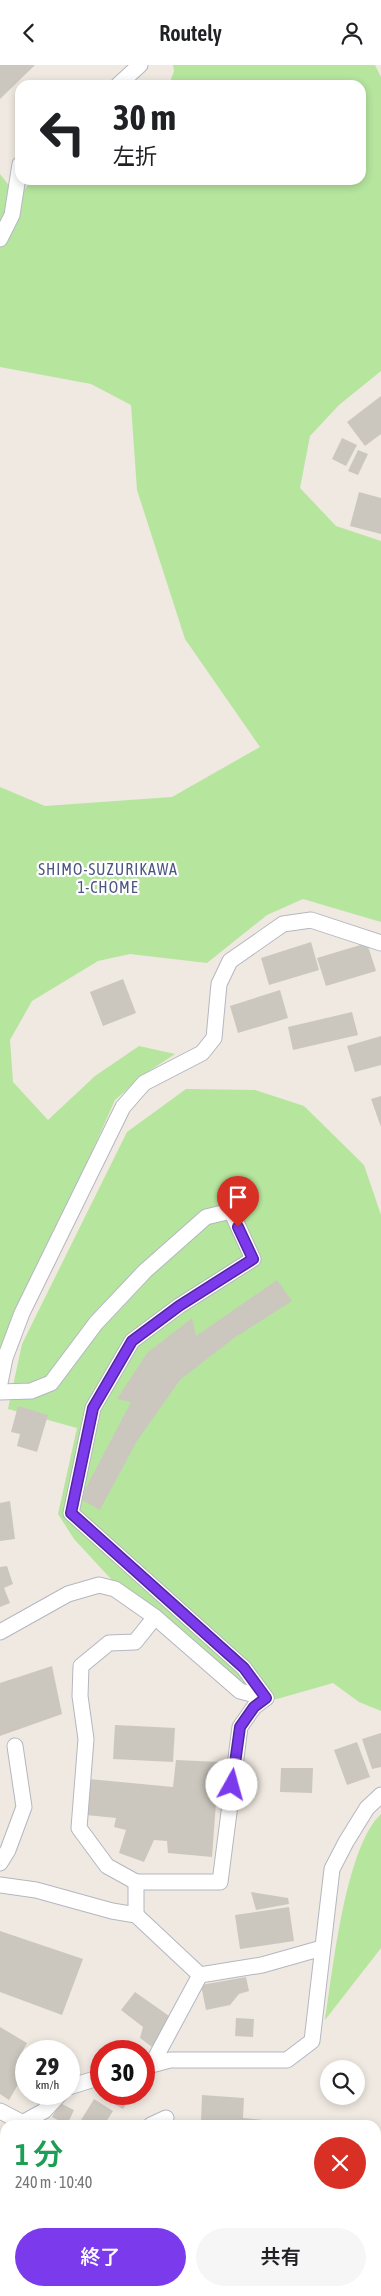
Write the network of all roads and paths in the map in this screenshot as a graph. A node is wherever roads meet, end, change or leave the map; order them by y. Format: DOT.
graph roads {
  1 [pos="140,65"];
  2 [pos="124,80"];
  3 [pos="17,185"];
  4 [pos="0,239"];
  5 [pos="381,943"];
  6 [pos="0,1383"];
  7 [pos="0,1393"];
  8 [pos="155,1617"];
  9 [pos="0,1632"];
  10 [pos="266,1698"];
  11 [pos="15,1746"];
  12 [pos="381,1795"];
  13 [pos="0,1863"];
  14 [pos="136,1882"];
  15 [pos="0,1885"];
  16 [pos="136,1915"];
  17 [pos="322,1948"];
  18 [pos="200,1975"];
  19 [pos="155,2053"];
  20 [pos="155,2063"];
  21 [pos="50,2105"];
  22 [pos="0,2111"];
  23 [pos="166,2118"];
  24 [pos="17,2120"];
  25 [pos="31,2120"];
  26 [pos="162,2120"];
  1 -- 2 [label="street"];
  3 -- 4 [label="street"];
  5 -- 6 [label="street"];
  7 -- 10 [label="street"];
  8 -- 9 [label="street"];
  8 -- 10 [label="street"];
  8 -- 14 [label="street"];
  10 -- 14 [label="street"];
  11 -- 13 [label="street"];
  12 -- 17 [label="street"];
  14 -- 16 [label="street"];
  15 -- 16 [label="street"];
  16 -- 18 [label="street"];
  17 -- 18 [label="street"];
  17 -- 20 [label="street"];
  18 -- 19 [label="street"];
  21 -- 25 [label="street"];
  22 -- 24 [label="street"];
  23 -- 26 [label="street"];
}
